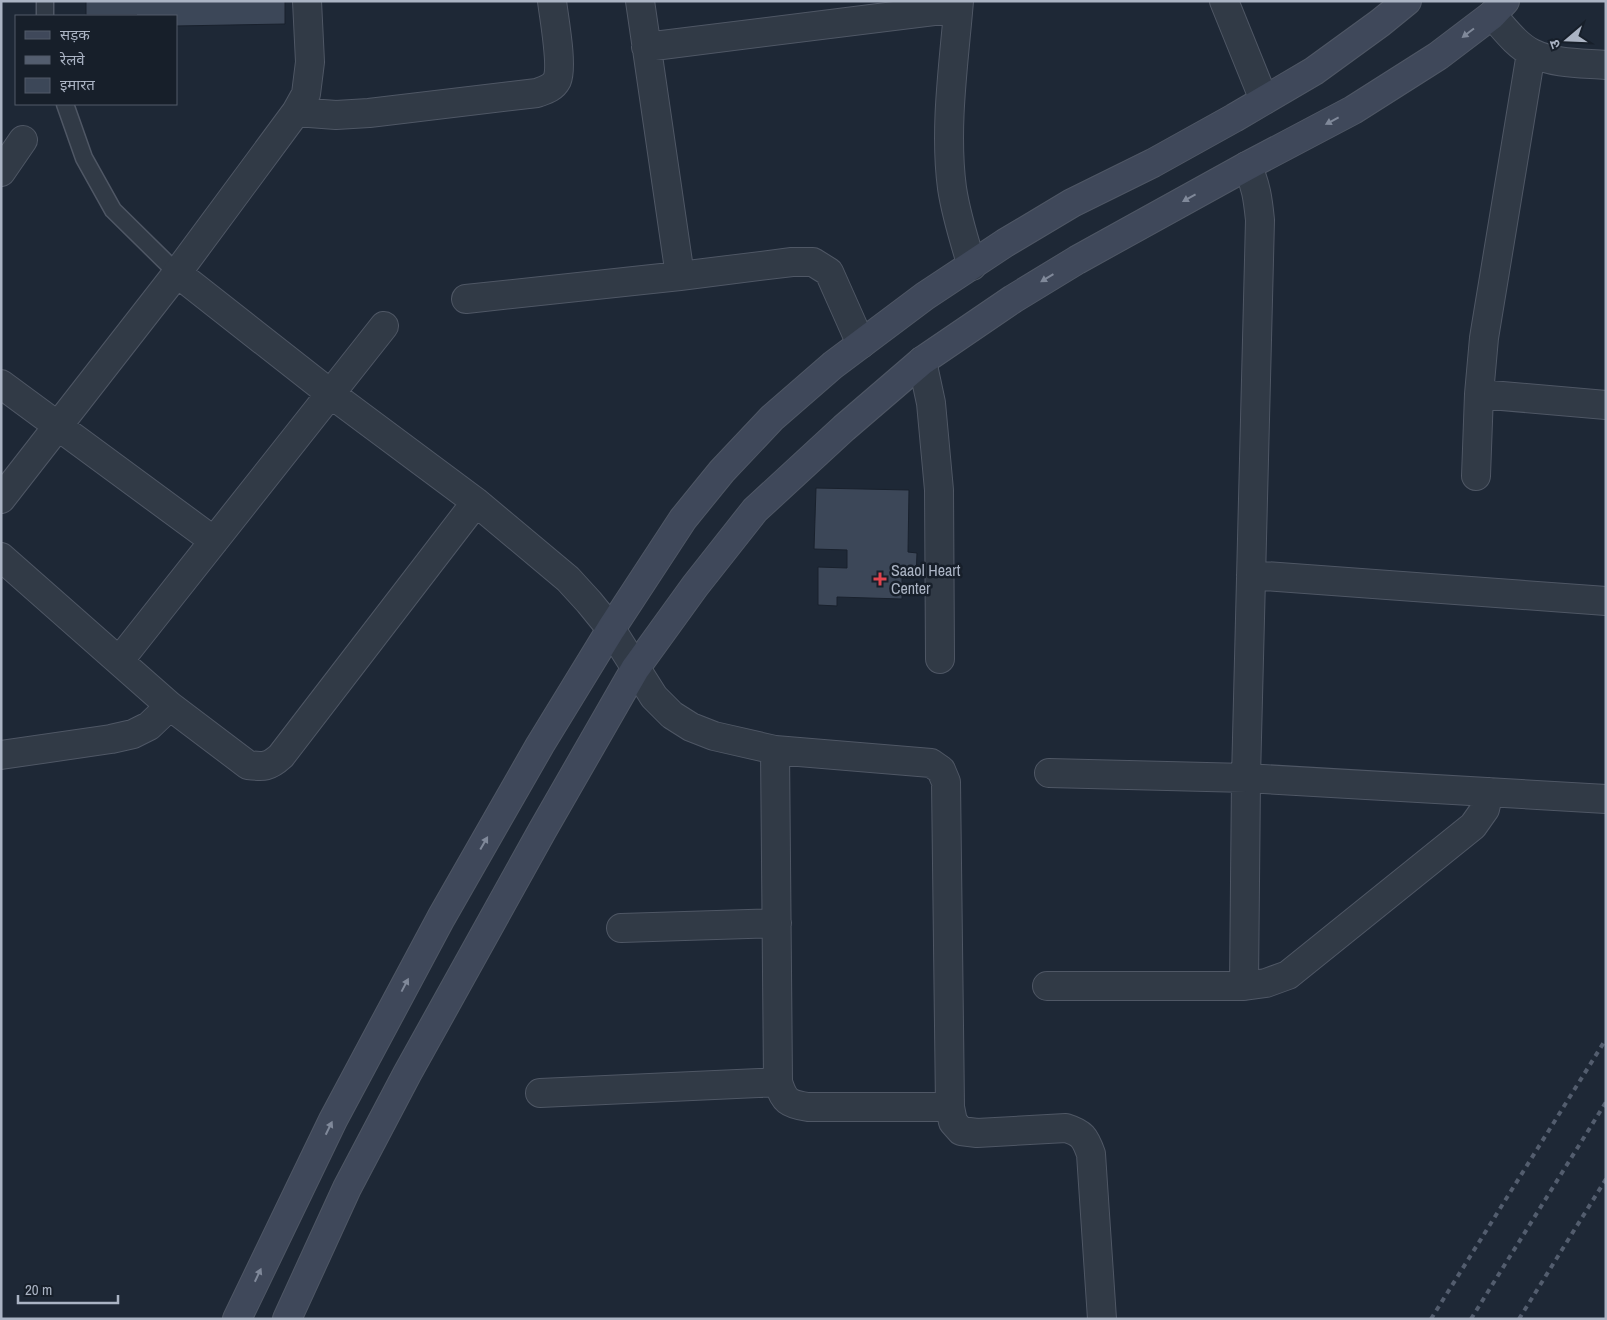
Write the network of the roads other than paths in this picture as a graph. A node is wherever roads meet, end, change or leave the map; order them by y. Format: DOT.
graph roads {
  1 [pos="45,1"];
  2 [pos="307,1"];
  3 [pos="552,1"];
  4 [pos="640,1"];
  5 [pos="1224,1"];
  6 [pos="1406,1"];
  7 [pos="959,4"];
  8 [pos="1499,8"];
  9 [pos="45,15"];
  10 [pos="646,47"];
  11 [pos="1532,53"];
  12 [pos="1606,65"];
  13 [pos="1264,100"];
  14 [pos="65,105"];
  15 [pos="296,112"];
  16 [pos="23,140"];
  17 [pos="1247,166"];
  18 [pos="1,172"];
  19 [pos="972,266"];
  20 [pos="177,273"];
  21 [pos="680,276"];
  22 [pos="466,299"];
  23 [pos="384,326"];
  24 [pos="861,344"];
  25 [pos="922,361"];
  26 [pos="1,384"];
  27 [pos="331,394"];
  28 [pos="1479,394"];
  29 [pos="1606,405"];
  30 [pos="58,426"];
  31 [pos="1476,476"];
  32 [pos="1,499"];
  33 [pos="476,502"];
  34 [pos="214,541"];
  35 [pos="1,557"];
  36 [pos="1251,575"];
  37 [pos="1606,601"];
  38 [pos="611,629"];
  39 [pos="940,659"];
  40 [pos="119,661"];
  41 [pos="635,669"];
  42 [pos="170,706"];
  43 [pos="775,750"];
  44 [pos="1,755"];
  45 [pos="1048,774"];
  46 [pos="1246,778"];
  47 [pos="1489,792"];
  48 [pos="1606,799"];
  49 [pos="777,922"];
  50 [pos="621,928"];
  51 [pos="1047,986"];
  52 [pos="1244,986"];
  53 [pos="778,1082"];
  54 [pos="540,1093"];
  55 [pos="950,1106"];
  56 [pos="237,1319"];
  57 [pos="287,1319"];
  58 [pos="1102,1319"];
  1 -- 9 [label="lane"];
  2 -- 15 [label="street"];
  3 -- 15 [label="street"];
  4 -- 10 [label="street"];
  5 -- 13 [label="street"];
  6 -- 13 [label="main road"];
  7 -- 10 [label="street"];
  7 -- 19 [label="street"];
  8 -- 11 [label="street"];
  8 -- 17 [label="main road, one-way"];
  10 -- 21 [label="street"];
  11 -- 12 [label="street"];
  11 -- 28 [label="street"];
  13 -- 19 [label="main road"];
  14 -- 20 [label="lane"];
  15 -- 20 [label="street"];
  16 -- 18 [label="street"];
  17 -- 25 [label="main road, one-way"];
  17 -- 36 [label="street"];
  19 -- 24 [label="main road"];
  20 -- 27 [label="street"];
  20 -- 30 [label="street"];
  21 -- 22 [label="street"];
  21 -- 24 [label="street"];
  23 -- 27 [label="street"];
  24 -- 38 [label="main road"];
  25 -- 39 [label="street"];
  25 -- 41 [label="main road"];
  26 -- 30 [label="street"];
  27 -- 33 [label="street"];
  27 -- 34 [label="street"];
  28 -- 29 [label="street"];
  28 -- 31 [label="street"];
  30 -- 32 [label="street"];
  30 -- 34 [label="street"];
  33 -- 38 [label="street"];
  33 -- 42 [label="street"];
  34 -- 40 [label="street"];
  35 -- 40 [label="street"];
  36 -- 37 [label="street"];
  36 -- 46 [label="street"];
  38 -- 41 [label="street"];
  56 -- 38 [label="main road, one-way"];
  40 -- 42 [label="street"];
  41 -- 43 [label="street"];
  41 -- 57 [label="main road"];
  42 -- 44 [label="street"];
  43 -- 49 [label="street"];
  43 -- 55 [label="street"];
  45 -- 46 [label="street"];
  46 -- 47 [label="street"];
  46 -- 52 [label="street"];
  47 -- 48 [label="street"];
  47 -- 52 [label="street"];
  49 -- 50 [label="street"];
  49 -- 53 [label="street"];
  51 -- 52 [label="street"];
  53 -- 54 [label="street"];
  53 -- 55 [label="street"];
  55 -- 58 [label="street"];
}
